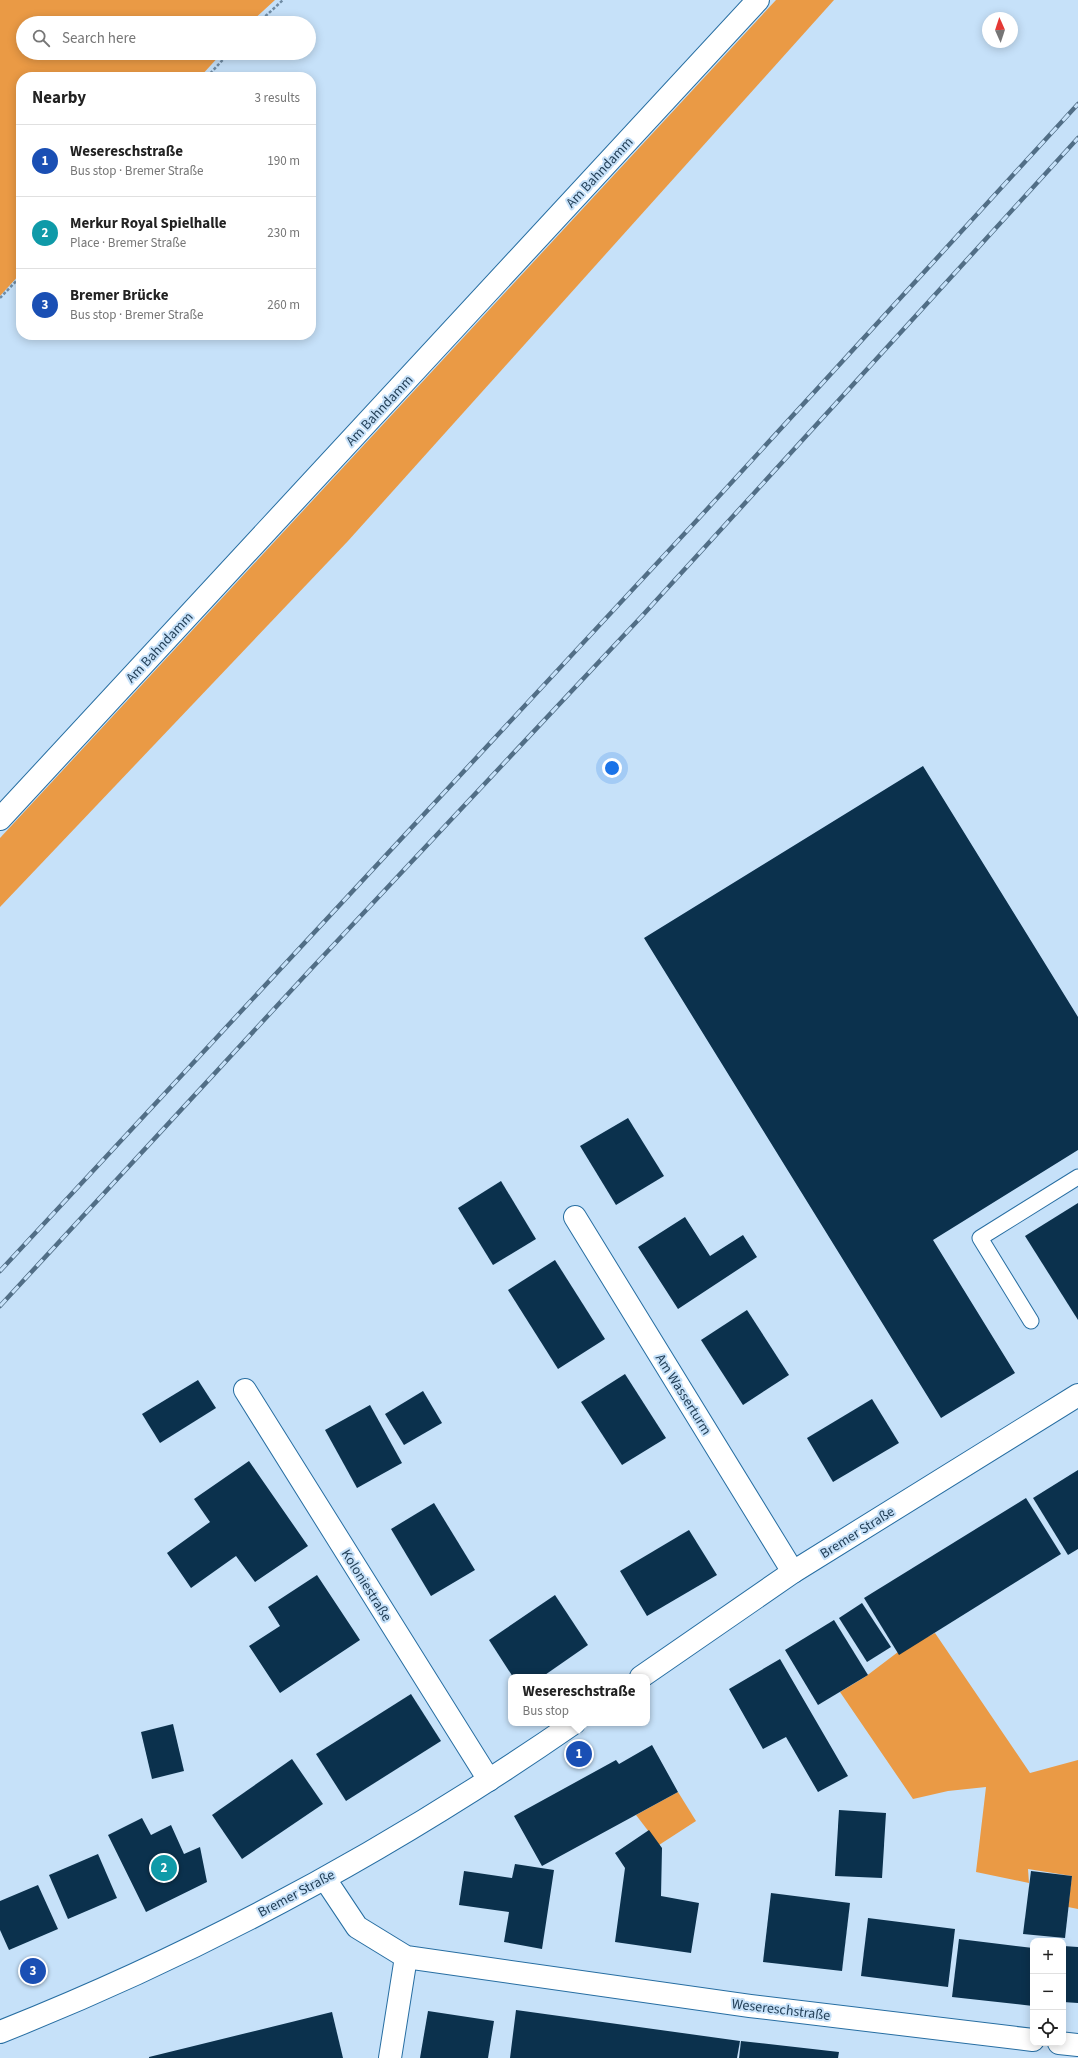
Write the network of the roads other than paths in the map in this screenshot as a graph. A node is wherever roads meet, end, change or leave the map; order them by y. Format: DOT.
graph roads {
  1 [pos="758,0"];
  2 [pos="0,819"];
  3 [pos="1078,1178"];
  4 [pos="575,1216"];
  5 [pos="1031,1320"];
  6 [pos="244,1390"];
  7 [pos="1078,1395"];
  8 [pos="793,1572"];
  9 [pos="645,1674"];
  10 [pos="570,1726"];
  11 [pos="489,1780"];
  12 [pos="325,1879"];
  13 [pos="406,1957"];
  14 [pos="0,2032"];
  15 [pos="1030,2040"];
  16 [pos="1066,2044"];
  17 [pos="1078,2045"];
  18 [pos="390,2058"];
  1 -- 2 [label="street, Am Bahndamm"];
  3 -- 5 [label="lane"];
  4 -- 8 [label="street, Am Wasserturm"];
  6 -- 11 [label="street, Koloniestraße"];
  7 -- 8 [label="street, Bremer Straße"];
  8 -- 9 [label="street, Bremer Straße"];
  10 -- 11 [label="street, Bremer Straße"];
  11 -- 12 [label="street, Bremer Straße"];
  12 -- 13 [label="street, Wesereschstraße"];
  12 -- 14 [label="street, Bremer Straße"];
  13 -- 15 [label="street, Wesereschstraße"];
  13 -- 18 [label="street"];
  16 -- 17 [label="street"];
}
